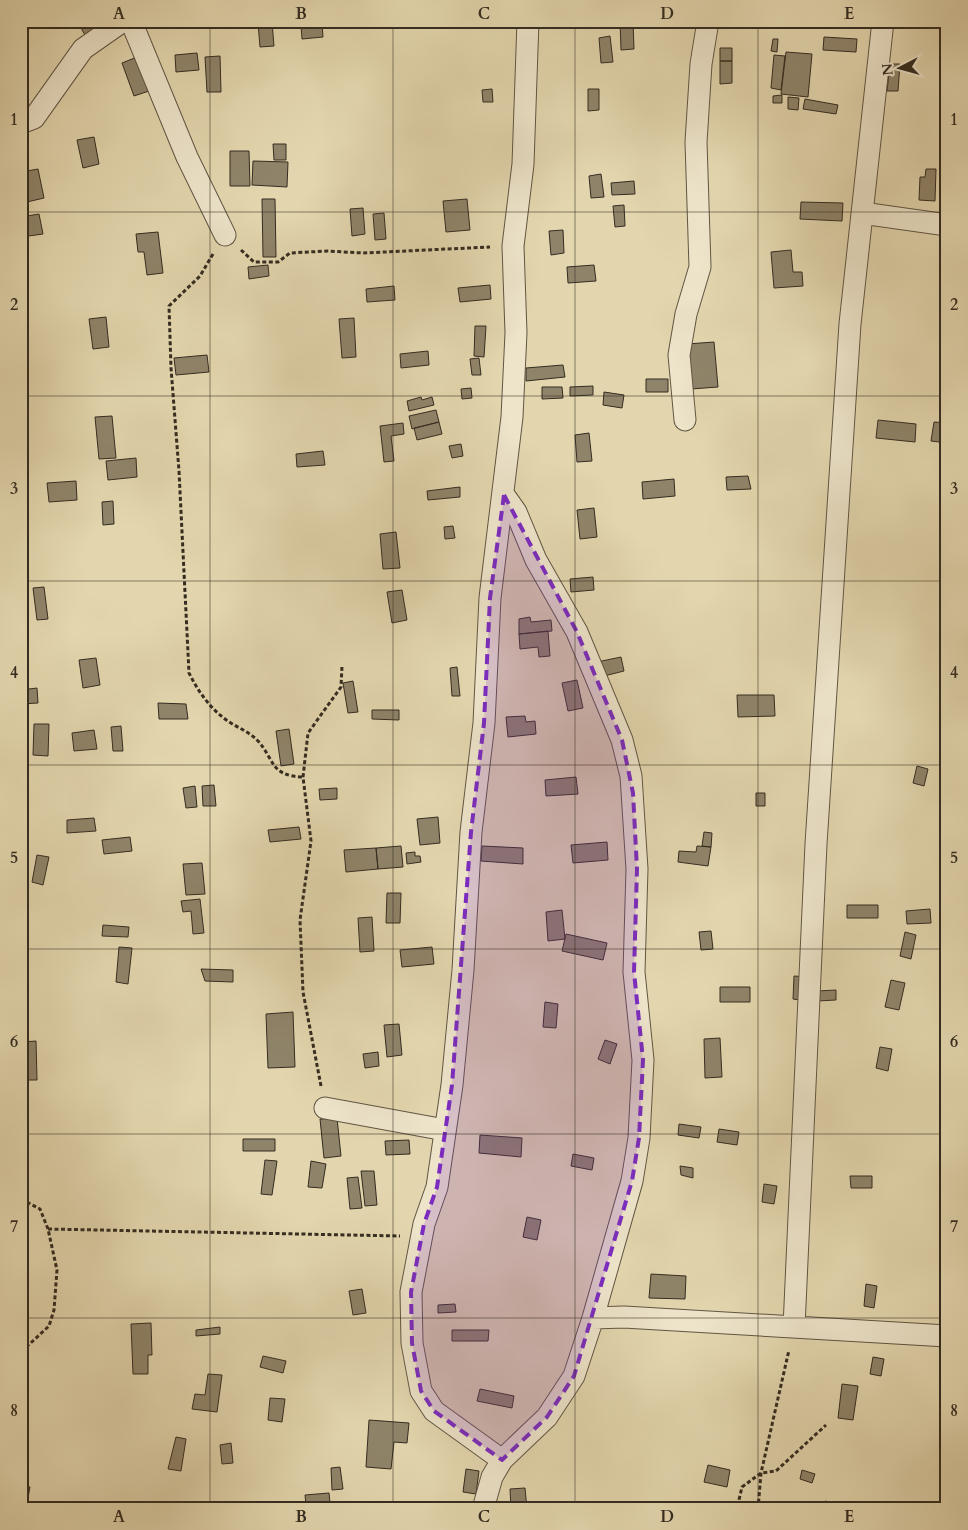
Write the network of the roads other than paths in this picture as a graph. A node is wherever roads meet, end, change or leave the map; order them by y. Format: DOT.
graph roads {
  1 [pos="123,21"];
  2 [pos="131,21"];
  3 [pos="528,21"];
  4 [pos="708,21"];
  5 [pos="883,21"];
  6 [pos="21,123"];
  7 [pos="862,213"];
  8 [pos="947,226"];
  9 [pos="225,235"];
  10 [pos="686,420"];
  11 [pos="504,495"];
  12 [pos="325,1108"];
  13 [pos="445,1130"];
  14 [pos="593,1318"];
  15 [pos="794,1327"];
  16 [pos="947,1336"];
  17 [pos="502,1460"];
  18 [pos="483,1509"];
  1 -- 6 [label="street"];
  2 -- 9 [label="street"];
  3 -- 11 [label="street"];
  4 -- 10 [label="street"];
  5 -- 7 [label="street"];
  7 -- 8 [label="street"];
  7 -- 15 [label="street"];
  11 -- 13 [label="street"];
  11 -- 14 [label="street"];
  12 -- 13 [label="street"];
  13 -- 17 [label="street"];
  14 -- 15 [label="street"];
  14 -- 17 [label="street"];
  15 -- 16 [label="street"];
  17 -- 18 [label="street"];
}
